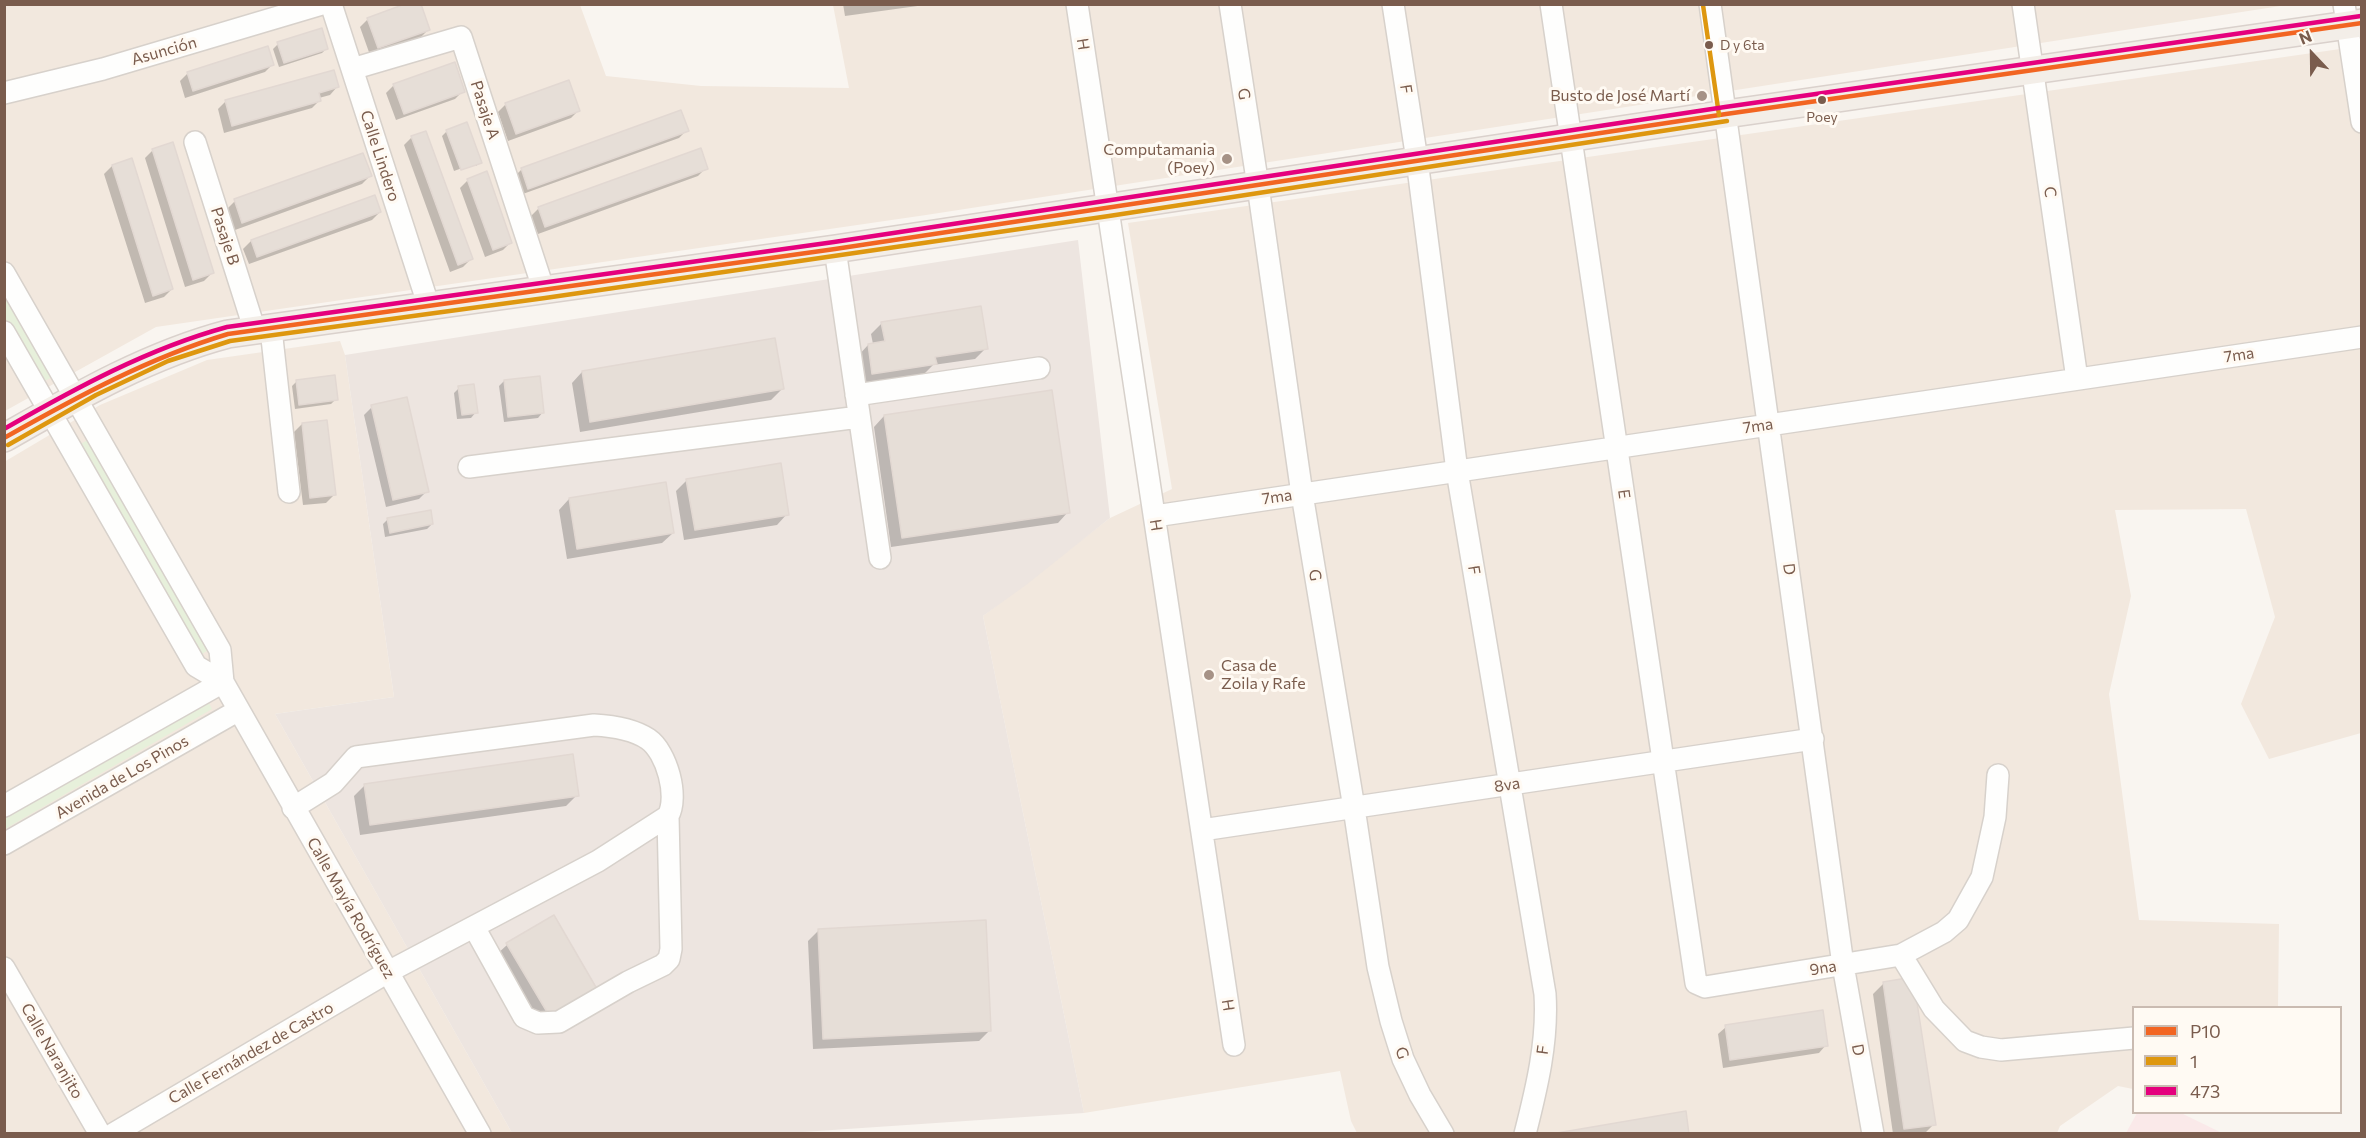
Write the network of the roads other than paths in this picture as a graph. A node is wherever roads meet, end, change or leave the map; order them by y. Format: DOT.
graph roads {
  1 [pos="322,4"];
  2 [pos="331,4"];
  3 [pos="1077,4"];
  4 [pos="1230,4"];
  5 [pos="1394,4"];
  6 [pos="1551,4"];
  7 [pos="1710,4"];
  8 [pos="2023,4"];
  9 [pos="2351,17"];
  10 [pos="352,69"];
  11 [pos="2032,70"];
  12 [pos="4,93"];
  13 [pos="1726,114"];
  14 [pos="2361,122"];
  15 [pos="1570,137"];
  16 [pos="195,142"];
  17 [pos="1417,160"];
  18 [pos="1258,186"];
  19 [pos="1108,209"];
  20 [pos="835,249"];
  21 [pos="4,273"];
  22 [pos="544,291"];
  23 [pos="429,307"];
  24 [pos="263,330"];
  25 [pos="4,332"];
  26 [pos="2361,337"];
  27 [pos="1039,368"];
  28 [pos="2077,379"];
  29 [pos="856,395"];
  30 [pos="76,398"];
  31 [pos="51,412"];
  32 [pos="859,417"];
  33 [pos="1769,424"];
  34 [pos="4,438"];
  35 [pos="1617,447"];
  36 [pos="469,467"];
  37 [pos="1457,471"];
  38 [pos="290,492"];
  39 [pos="1302,494"];
  40 [pos="1155,516"];
  41 [pos="880,558"];
  42 [pos="223,682"];
  43 [pos="238,710"];
  44 [pos="1813,739"];
  45 [pos="1663,761"];
  46 [pos="1998,775"];
  47 [pos="1509,784"];
  48 [pos="4,806"];
  49 [pos="293,808"];
  50 [pos="1354,808"];
  51 [pos="668,816"];
  52 [pos="1202,830"];
  53 [pos="4,844"];
  54 [pos="474,927"];
  55 [pos="1901,955"];
  56 [pos="1843,965"];
  57 [pos="4,968"];
  58 [pos="388,972"];
  59 [pos="1696,983"];
  60 [pos="2132,1038"];
  61 [pos="1234,1045"];
  62 [pos="100,1134"];
  63 [pos="113,1134"];
  64 [pos="480,1134"];
  65 [pos="1443,1134"];
  66 [pos="1526,1134"];
  67 [pos="1873,1134"];
  1 -- 12 [label="street, Asunción"];
  2 -- 10 [label="street, Calle Lindero"];
  3 -- 19 [label="street, H"];
  4 -- 18 [label="street, G"];
  5 -- 17 [label="street, F"];
  6 -- 15 [label="street, E"];
  7 -- 13 [label="street, D"];
  8 -- 11 [label="street, C"];
  9 -- 11 [label="main road"];
  9 -- 14 [label="street"];
  10 -- 22 [label="street, Pasaje A"];
  10 -- 23 [label="street, Calle Lindero"];
  11 -- 13 [label="main road"];
  11 -- 28 [label="street, C"];
  13 -- 15 [label="main road"];
  13 -- 33 [label="street, D"];
  15 -- 17 [label="main road"];
  15 -- 35 [label="street, E"];
  16 -- 24 [label="street, Pasaje B"];
  17 -- 18 [label="main road"];
  17 -- 37 [label="street, F"];
  18 -- 19 [label="main road"];
  18 -- 39 [label="street, G"];
  19 -- 20 [label="main road"];
  19 -- 40 [label="street, H"];
  20 -- 22 [label="main road"];
  20 -- 29 [label="street"];
  21 -- 30 [label="street, Calle Mayía Rodríguez"];
  22 -- 23 [label="main road"];
  23 -- 24 [label="main road"];
  24 -- 30 [label="main road"];
  24 -- 38 [label="street, Pasaje B"];
  25 -- 31 [label="street"];
  26 -- 28 [label="street, 7ma"];
  27 -- 29 [label="street"];
  28 -- 33 [label="street, 7ma"];
  29 -- 32 [label="street"];
  30 -- 31 [label="main road"];
  30 -- 42 [label="street, Calle Mayía Rodríguez"];
  31 -- 34 [label="main road"];
  31 -- 42 [label="street"];
  32 -- 36 [label="street"];
  32 -- 41 [label="street"];
  33 -- 35 [label="street, 7ma"];
  33 -- 44 [label="street, D"];
  35 -- 37 [label="street, 7ma"];
  35 -- 45 [label="street, E"];
  37 -- 39 [label="street, 7ma"];
  37 -- 47 [label="street, F"];
  39 -- 40 [label="street, 7ma"];
  39 -- 50 [label="street, G"];
  40 -- 52 [label="street, H"];
  42 -- 43 [label="street, Calle Mayía Rodríguez"];
  42 -- 48 [label="street, Avenida de Los Pinos"];
  43 -- 49 [label="street, Calle Mayía Rodríguez"];
  43 -- 53 [label="street, Avenida de Los Pinos"];
  44 -- 45 [label="street, 8va"];
  44 -- 56 [label="street, D"];
  45 -- 47 [label="street, 8va"];
  45 -- 59 [label="street, E"];
  46 -- 55 [label="street, 9na"];
  47 -- 50 [label="street, 8va"];
  47 -- 66 [label="street, F"];
  49 -- 51 [label="street"];
  49 -- 58 [label="street, Calle Mayía Rodríguez"];
  50 -- 52 [label="street, 8va"];
  50 -- 65 [label="street, G"];
  51 -- 54 [label="street, Calle Fernández de Castro"];
  51 -- 54 [label="street"];
  52 -- 61 [label="street, H"];
  54 -- 58 [label="street, Calle Fernández de Castro"];
  55 -- 56 [label="street, 9na"];
  55 -- 60 [label="street"];
  56 -- 59 [label="street, 9na"];
  56 -- 67 [label="street, D"];
  57 -- 62 [label="street, Calle Naranjito"];
  58 -- 63 [label="street, Calle Fernández de Castro"];
  58 -- 64 [label="street, Calle Mayía Rodríguez"];
}
